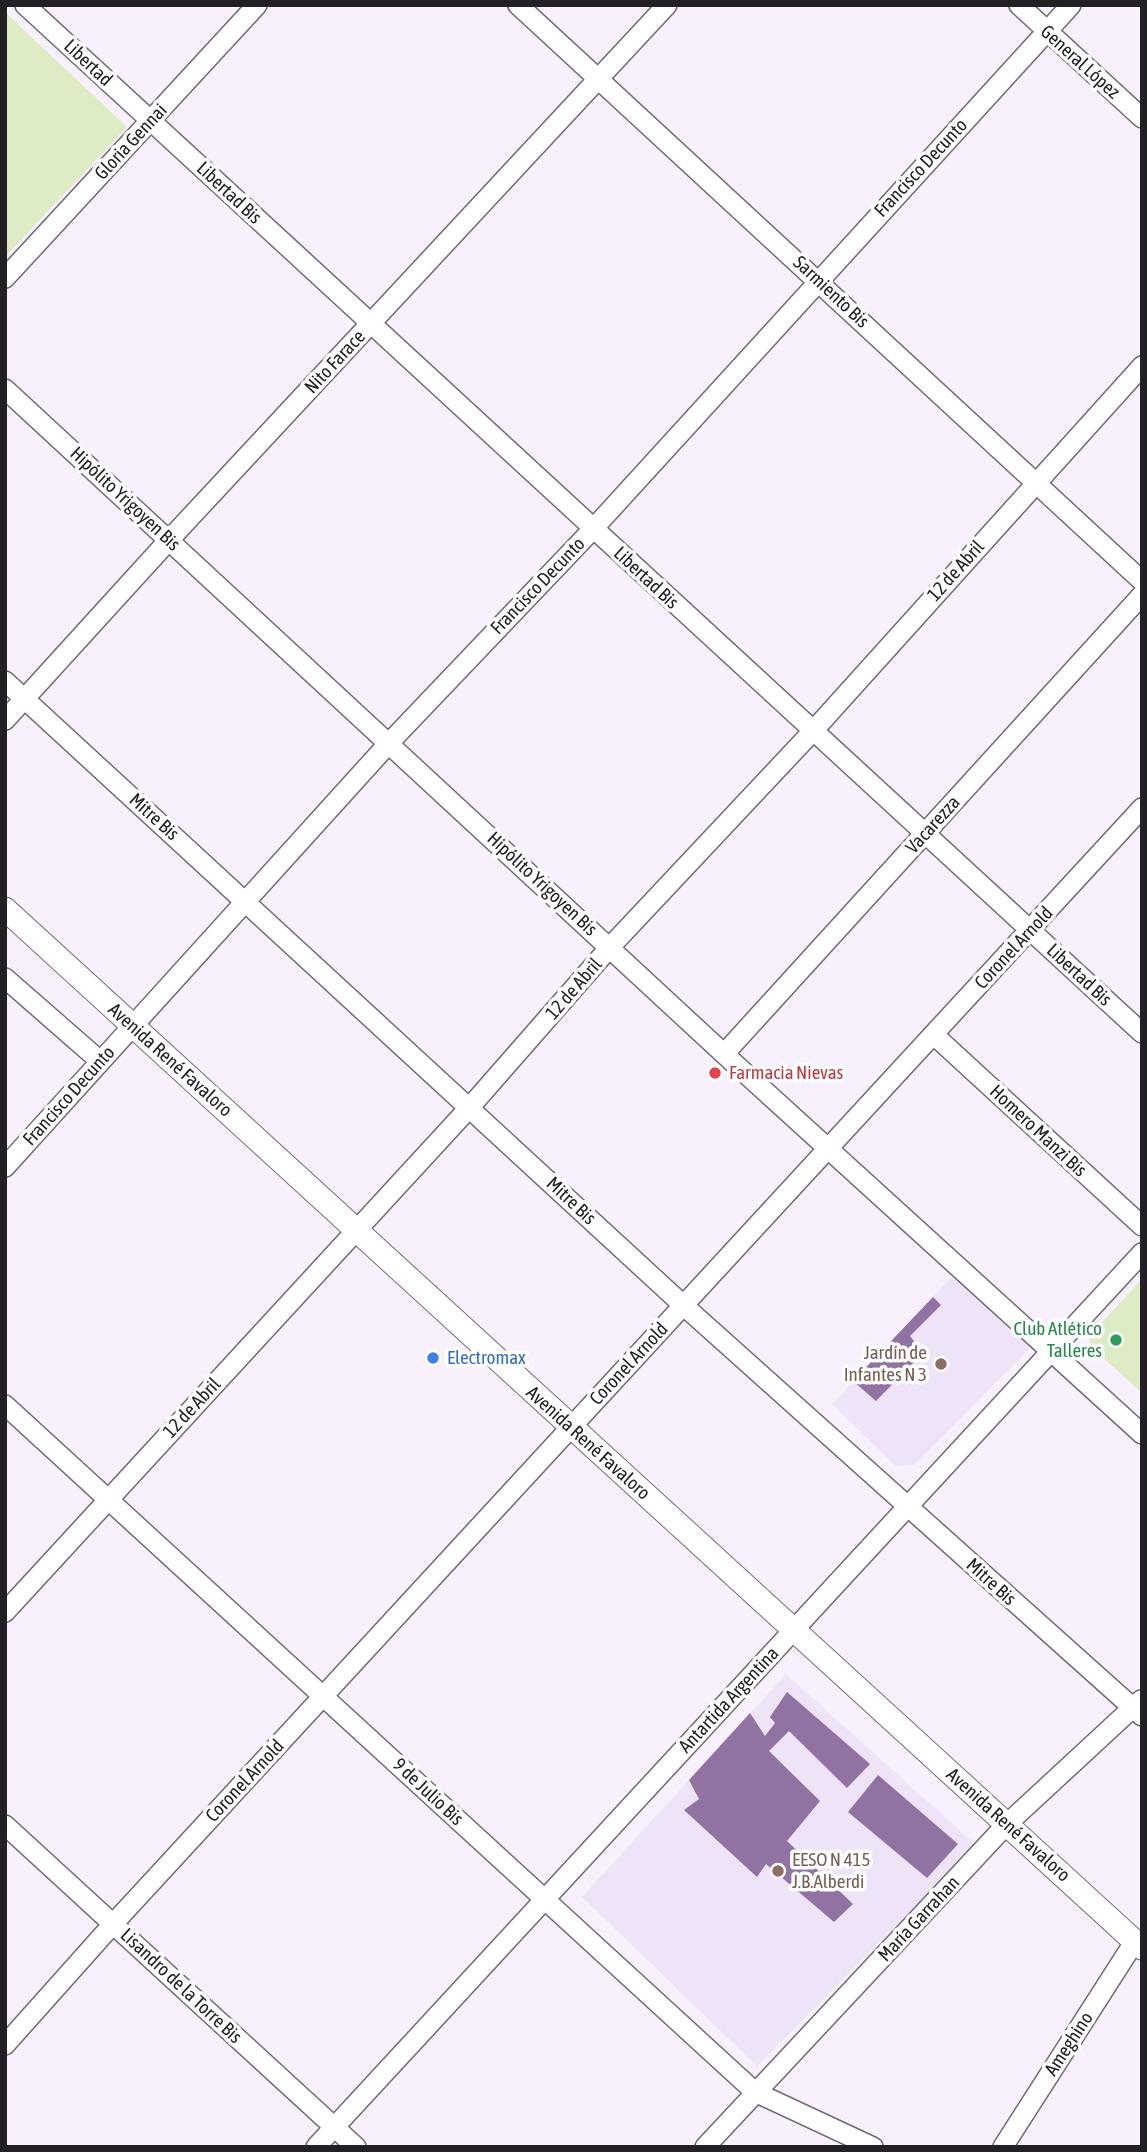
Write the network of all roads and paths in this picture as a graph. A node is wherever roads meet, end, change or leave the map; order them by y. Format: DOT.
graph roads {
  1 [pos="25,5"];
  2 [pos="257,5"];
  3 [pos="518,5"];
  4 [pos="667,5"];
  5 [pos="1019,5"];
  6 [pos="1071,5"];
  7 [pos="1047,31"];
  8 [pos="598,79"];
  9 [pos="1142,118"];
  10 [pos="150,121"];
  11 [pos="5,278"];
  12 [pos="818,280"];
  13 [pos="370,324"];
  14 [pos="1142,366"];
  15 [pos="5,389"];
  16 [pos="1035,482"];
  17 [pos="593,529"];
  18 [pos="169,540"];
  19 [pos="1142,581"];
  20 [pos="1142,595"];
  21 [pos="5,681"];
  22 [pos="25,699"];
  23 [pos="5,720"];
  24 [pos="813,732"];
  25 [pos="389,743"];
  26 [pos="1142,808"];
  27 [pos="925,834"];
  28 [pos="245,901"];
  29 [pos="5,909"];
  30 [pos="1030,931"];
  31 [pos="611,947"];
  32 [pos="5,978"];
  33 [pos="132,1025"];
  34 [pos="1142,1033"];
  35 [pos="934,1035"];
  36 [pos="724,1054"];
  37 [pos="100,1061"];
  38 [pos="470,1107"];
  39 [pos="828,1149"];
  40 [pos="5,1167"];
  41 [pos="1142,1226"];
  42 [pos="357,1231"];
  43 [pos="1142,1253"];
  44 [pos="684,1305"];
  45 [pos="1051,1351"];
  46 [pos="5,1405"];
  47 [pos="571,1427"];
  48 [pos="1142,1434"];
  49 [pos="108,1499"];
  50 [pos="907,1507"];
  51 [pos="5,1612"];
  52 [pos="793,1630"];
  53 [pos="323,1696"];
  54 [pos="1139,1708"];
  55 [pos="1007,1824"];
  56 [pos="5,1825"];
  57 [pos="544,1899"];
  58 [pos="113,1924"];
  59 [pos="1138,1945"];
  60 [pos="5,2045"];
  61 [pos="755,2092"];
  62 [pos="334,2127"];
  63 [pos="316,2147"];
  64 [pos="356,2147"];
  65 [pos="705,2147"];
  66 [pos="873,2147"];
  67 [pos="1003,2147"];
  1 -- 10 [label="street, Libertad"];
  2 -- 10 [label="street, Gloria Gennai"];
  3 -- 8 [label="street, Sarmiento Bis"];
  4 -- 8 [label="street, Nito Farace"];
  5 -- 7 [label="street, General López"];
  6 -- 7 [label="street, Francisco Decunto"];
  7 -- 9 [label="street, General López"];
  7 -- 12 [label="street, Francisco Decunto"];
  8 -- 12 [label="street, Sarmiento Bis"];
  8 -- 13 [label="street, Nito Farace"];
  10 -- 11 [label="street, Gloria Gennai"];
  10 -- 13 [label="street, Libertad Bis"];
  12 -- 16 [label="street, Sarmiento Bis"];
  12 -- 17 [label="street, Francisco Decunto"];
  13 -- 17 [label="street, Libertad Bis"];
  13 -- 18 [label="street, Nito Farace"];
  14 -- 16 [label="street, 12 de Abril"];
  15 -- 18 [label="street, Hipólito Yrigoyen Bis"];
  16 -- 19 [label="street, Sarmiento Bis"];
  16 -- 24 [label="street, 12 de Abril"];
  17 -- 24 [label="street, Libertad Bis"];
  17 -- 25 [label="street, Francisco Decunto"];
  18 -- 22 [label="street, Nito Farace"];
  18 -- 25 [label="street, Hipólito Yrigoyen Bis"];
  20 -- 27 [label="street, Vacarezza"];
  21 -- 22 [label="street, Mitre Bis"];
  22 -- 23 [label="street, Nito Farace"];
  22 -- 28 [label="street, Mitre Bis"];
  24 -- 27 [label="street, Libertad Bis"];
  24 -- 31 [label="street, 12 de Abril"];
  25 -- 28 [label="street, Francisco Decunto"];
  25 -- 31 [label="street, Hipólito Yrigoyen Bis"];
  26 -- 30 [label="street, Coronel Arnold"];
  27 -- 30 [label="street, Libertad Bis"];
  27 -- 36 [label="street, Vacarezza"];
  28 -- 33 [label="street, Francisco Decunto"];
  28 -- 38 [label="street, Mitre Bis"];
  29 -- 33 [label="main road, Avenida René Favaloro"];
  30 -- 34 [label="street, Libertad Bis"];
  30 -- 35 [label="street, Coronel Arnold"];
  31 -- 36 [label="street, Hipólito Yrigoyen Bis"];
  31 -- 38 [label="street, 12 de Abril"];
  32 -- 37 [label="street"];
  33 -- 37 [label="street, Francisco Decunto"];
  33 -- 42 [label="main road, Avenida René Favaloro"];
  35 -- 39 [label="street, Coronel Arnold"];
  35 -- 41 [label="street, Homero Manzi Bis"];
  36 -- 39 [label="street, Hipólito Yrigoyen Bis"];
  37 -- 40 [label="street, Francisco Decunto"];
  38 -- 42 [label="street, 12 de Abril"];
  38 -- 44 [label="street, Mitre Bis"];
  39 -- 44 [label="street, Coronel Arnold"];
  39 -- 45 [label="street, Hipólito Yrigoyen Bis"];
  42 -- 47 [label="main road, Avenida René Favaloro"];
  42 -- 49 [label="street, 12 de Abril"];
  43 -- 45 [label="street, Antartida Argentina"];
  44 -- 47 [label="street, Coronel Arnold"];
  44 -- 50 [label="street, Mitre Bis"];
  45 -- 48 [label="street, Hipólito Yrigoyen Bis"];
  45 -- 50 [label="street, Antartida Argentina"];
  46 -- 49 [label="street, 9 de Julio Bis"];
  47 -- 52 [label="main road, Avenida René Favaloro"];
  47 -- 53 [label="street, Coronel Arnold"];
  49 -- 51 [label="street, 12 de Abril"];
  49 -- 53 [label="street, 9 de Julio Bis"];
  50 -- 52 [label="street, Antartida Argentina"];
  50 -- 54 [label="street, Mitre Bis"];
  52 -- 55 [label="main road, Avenida René Favaloro"];
  52 -- 57 [label="street, Antartida Argentina"];
  53 -- 57 [label="street, 9 de Julio Bis"];
  53 -- 58 [label="street, Coronel Arnold"];
  54 -- 55 [label="street, María Garrahan"];
  55 -- 59 [label="main road, Avenida René Favaloro"];
  55 -- 61 [label="street, María Garrahan"];
  56 -- 58 [label="street, Lisandro de la Torre Bis"];
  57 -- 61 [label="street, 9 de Julio Bis"];
  57 -- 62 [label="street, Antartida Argentina"];
  58 -- 60 [label="street, Coronel Arnold"];
  58 -- 62 [label="street, Lisandro de la Torre Bis"];
  59 -- 67 [label="street, Ameghino"];
  61 -- 65 [label="street, María Garrahan"];
  61 -- 66 [label="street, 9 de Julio Bis"];
  62 -- 63 [label="street, Antartida Argentina"];
  62 -- 64 [label="street, Lisandro de la Torre Bis"];
}
